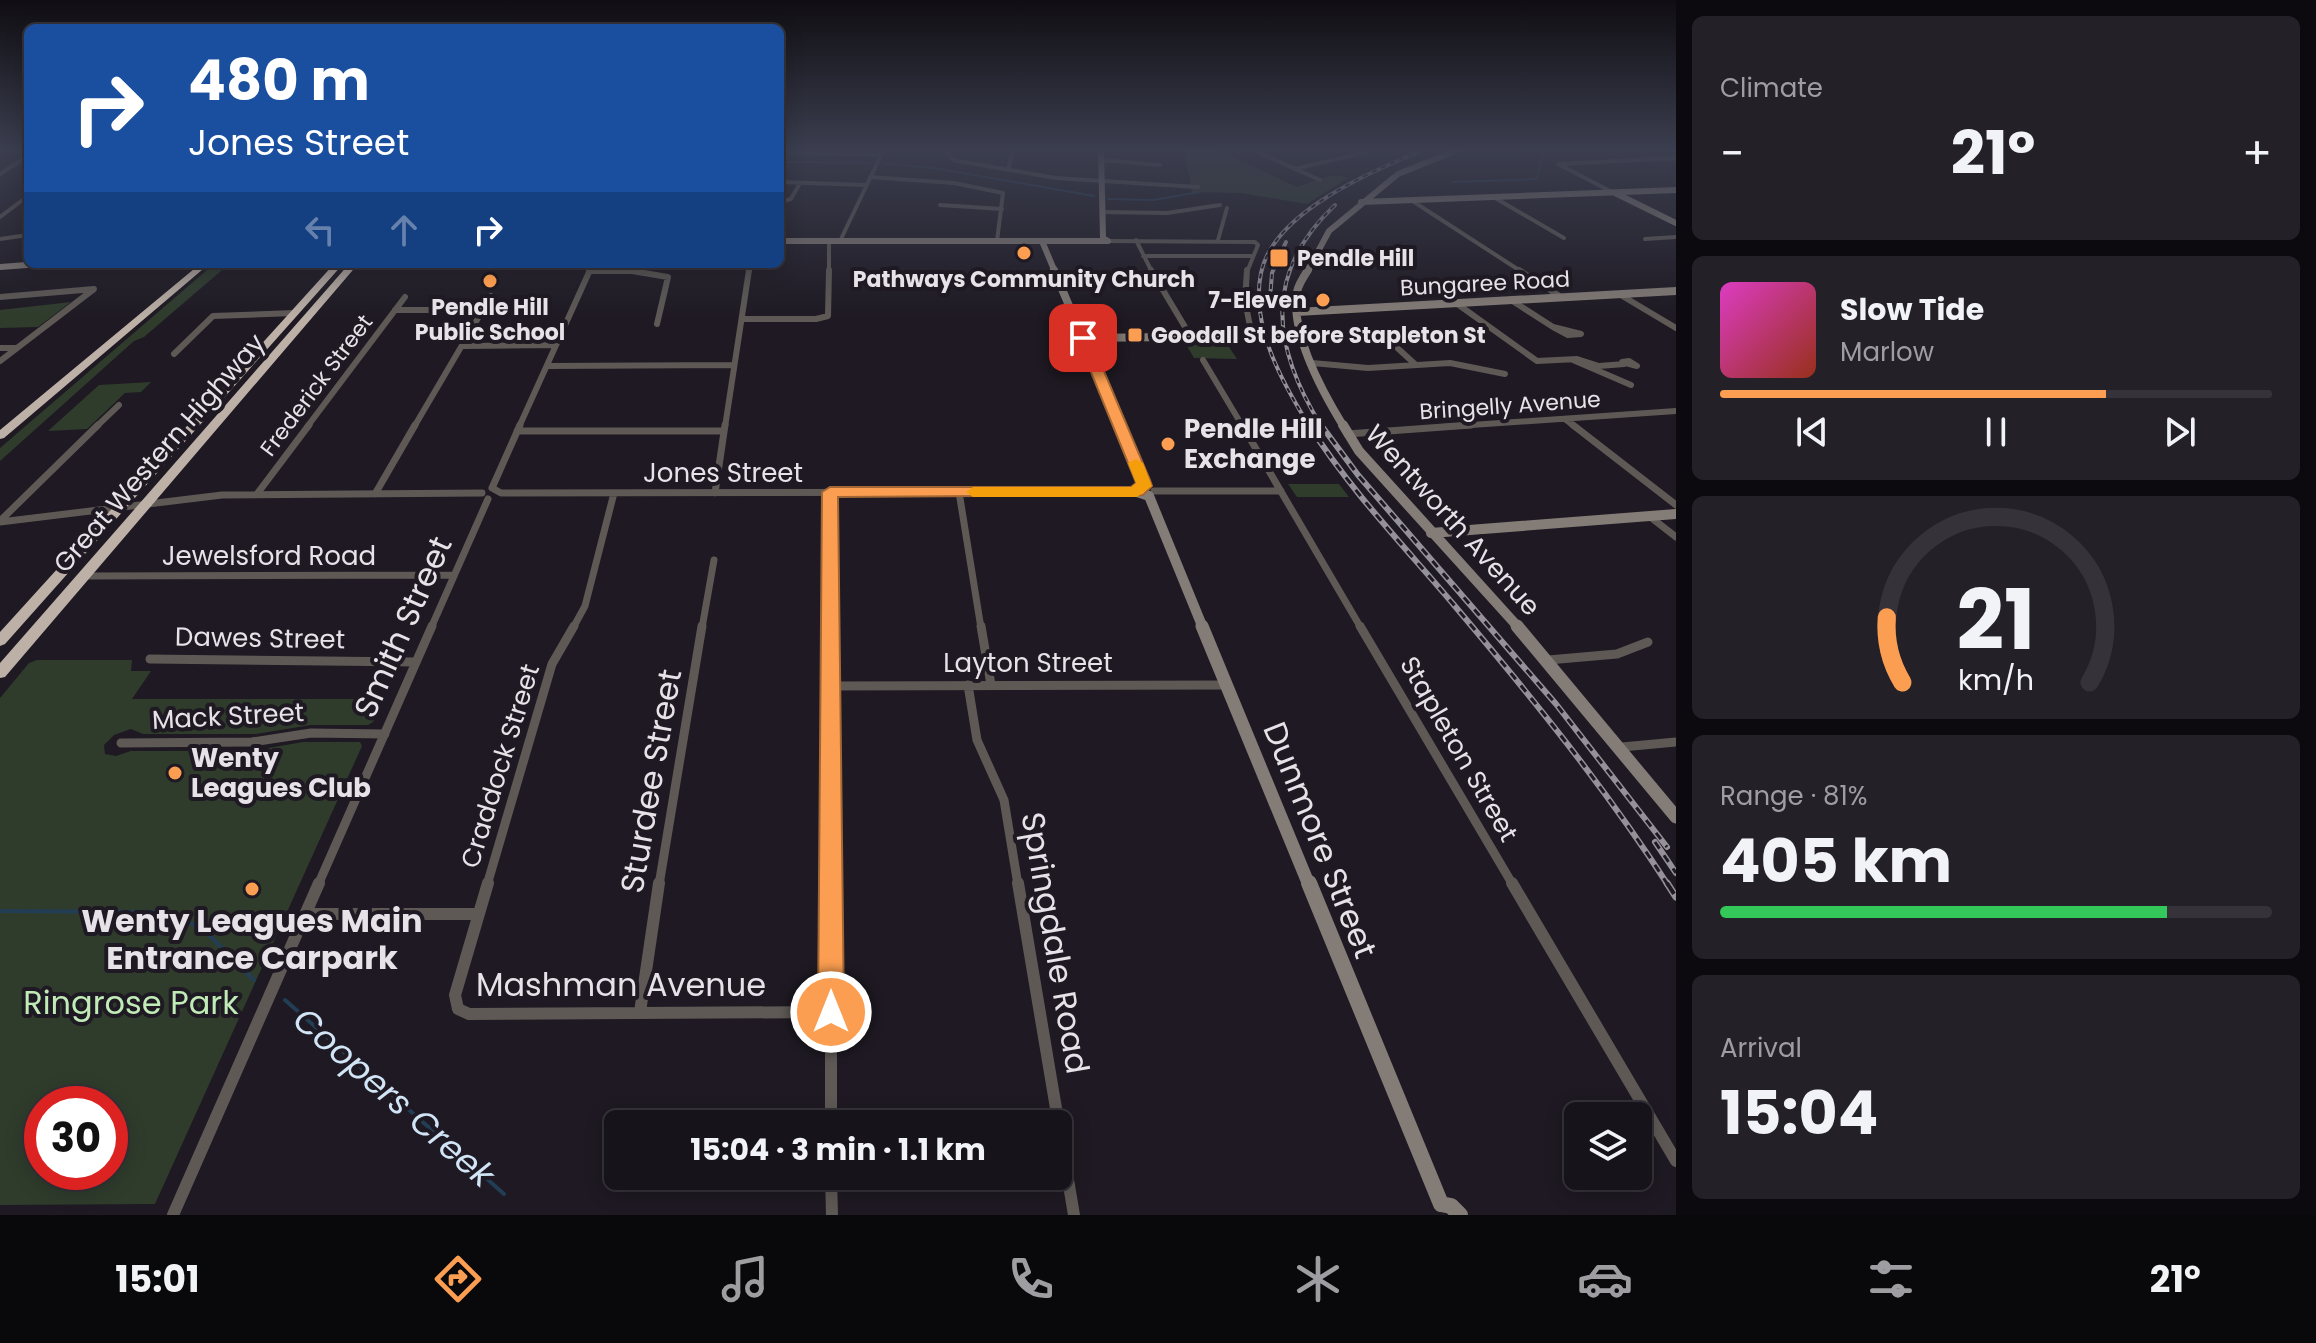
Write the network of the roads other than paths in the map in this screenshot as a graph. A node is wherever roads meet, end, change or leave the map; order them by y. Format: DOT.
graph roads {
  1 [pos="855,206"];
  2 [pos="951,206"];
  3 [pos="1003,206"];
  4 [pos="1102,206"];
  5 [pos="1215,206"];
  6 [pos="1228,206"];
  7 [pos="1357,206"];
  8 [pos="1420,206"];
  9 [pos="1508,206"];
  10 [pos="1640,206"];
  11 [pos="1002,209"];
  12 [pos="1102,212"];
  13 [pos="1676,223"];
  14 [pos="24,236"];
  15 [pos="1676,237"];
  16 [pos="1564,238"];
  17 [pos="0,239"];
  18 [pos="1645,239"];
  19 [pos="838,240"];
  20 [pos="1103,240"];
  21 [pos="1218,240"];
  22 [pos="784,241"];
  23 [pos="997,241"];
  24 [pos="1042,241"];
  25 [pos="1136,242"];
  26 [pos="1143,256"];
  27 [pos="1251,256"];
  28 [pos="24,265"];
  29 [pos="0,267"];
  30 [pos="190,268"];
  31 [pos="200,268"];
  32 [pos="335,268"];
  33 [pos="351,268"];
  34 [pos="590,268"];
  35 [pos="749,268"];
  36 [pos="1676,291"];
  37 [pos="1619,294"];
  38 [pos="491,296"];
  39 [pos="0,297"];
  40 [pos="405,297"];
  41 [pos="1561,297"];
  42 [pos="1511,300"];
  43 [pos="1456,303"];
  44 [pos="395,310"];
  45 [pos="483,310"];
  46 [pos="1297,312"];
  47 [pos="294,313"];
  48 [pos="742,319"];
  49 [pos="657,324"];
  50 [pos="1553,327"];
  51 [pos="1676,328"];
  52 [pos="1256,336"];
  53 [pos="1191,337"];
  54 [pos="1083,338"];
  55 [pos="1303,340"];
  56 [pos="1393,344"];
  57 [pos="556,345"];
  58 [pos="463,346"];
  59 [pos="0,348"];
  60 [pos="17,348"];
  61 [pos="174,354"];
  62 [pos="1203,360"];
  63 [pos="1572,360"];
  64 [pos="0,361"];
  65 [pos="1312,363"];
  66 [pos="1624,364"];
  67 [pos="733,365"];
  68 [pos="1416,365"];
  69 [pos="547,366"];
  70 [pos="1505,374"];
  71 [pos="1631,385"];
  72 [pos="119,405"];
  73 [pos="1676,411"];
  74 [pos="1566,420"];
  75 [pos="2,424"];
  76 [pos="517,431"];
  77 [pos="723,431"];
  78 [pos="1347,434"];
  79 [pos="0,436"];
  80 [pos="1281,491"];
  81 [pos="830,492"];
  82 [pos="959,492"];
  83 [pos="1146,492"];
  84 [pos="614,493"];
  85 [pos="715,493"];
  86 [pos="257,494"];
  87 [pos="375,494"];
  88 [pos="487,494"];
  89 [pos="144,505"];
  90 [pos="1676,505"];
  91 [pos="120,508"];
  92 [pos="1676,514"];
  93 [pos="1649,516"];
  94 [pos="0,521"];
  95 [pos="1431,533"];
  96 [pos="1676,537"];
  97 [pos="714,560"];
  98 [pos="454,575"];
  99 [pos="84,576"];
  100 [pos="0,641"];
  101 [pos="1648,642"];
  102 [pos="150,659"];
  103 [pos="1548,660"];
  104 [pos="416,662"];
  105 [pos="0,673"];
  106 [pos="968,685"];
  107 [pos="991,685"];
  108 [pos="1226,685"];
  109 [pos="830,686"];
  110 [pos="385,734"];
  111 [pos="1676,742"];
  112 [pos="121,743"];
  113 [pos="1622,747"];
  114 [pos="1676,817"];
  115 [pos="306,914"];
  116 [pos="479,914"];
  117 [pos="458,1009"];
  118 [pos="640,1012"];
  119 [pos="831,1012"];
  120 [pos="831,1110"];
  121 [pos="1676,1161"];
  122 [pos="831,1190"];
  123 [pos="1438,1209"];
  124 [pos="173,1215"];
  125 [pos="832,1215"];
  126 [pos="1074,1215"];
  127 [pos="1460,1215"];
  1 -- 19 [label="street"];
  2 -- 11 [label="street"];
  3 -- 11 [label="street"];
  4 -- 12 [label="main road"];
  5 -- 12 [label="street"];
  6 -- 21 [label="street"];
  7 -- 46 [label="main road, Wentworth Avenue"];
  8 -- 41 [label="street"];
  9 -- 16 [label="street"];
  10 -- 13 [label="main road"];
  11 -- 23 [label="street"];
  12 -- 20 [label="main road"];
  14 -- 17 [label="street"];
  15 -- 18 [label="street"];
  19 -- 22 [label="main road"];
  19 -- 23 [label="main road"];
  19 -- 48 [label="street"];
  20 -- 24 [label="main road"];
  20 -- 25 [label="street"];
  21 -- 25 [label="street"];
  21 -- 27 [label="street"];
  23 -- 24 [label="main road"];
  24 -- 54 [label="main road, Dunmore Street"];
  25 -- 26 [label="street"];
  26 -- 27 [label="street"];
  26 -- 53 [label="street"];
  27 -- 52 [label="street"];
  28 -- 29 [label="main road"];
  30 -- 75 [label="highway"];
  31 -- 79 [label="highway"];
  32 -- 47 [label="highway, Great Western Highway"];
  33 -- 89 [label="highway, Great Western Highway"];
  34 -- 49 [label="street"];
  34 -- 57 [label="street, Smith Street"];
  35 -- 48 [label="street"];
  36 -- 37 [label="main road, Bungaree Road"];
  37 -- 41 [label="main road, Bungaree Road"];
  37 -- 51 [label="street"];
  38 -- 45 [label="street"];
  39 -- 60 [label="street"];
  40 -- 44 [label="street, Frederick Street"];
  41 -- 42 [label="main road, Bungaree Road"];
  42 -- 43 [label="main road, Bungaree Road"];
  42 -- 50 [label="street"];
  43 -- 46 [label="main road, Bungaree Road"];
  43 -- 63 [label="street"];
  44 -- 45 [label="street"];
  44 -- 86 [label="street, Frederick Street"];
  45 -- 58 [label="street"];
  46 -- 55 [label="main road, Wentworth Avenue"];
  47 -- 61 [label="street"];
  47 -- 91 [label="highway, Great Western Highway"];
  48 -- 67 [label="street"];
  52 -- 53 [label="main road"];
  52 -- 55 [label="main road, bridge"];
  53 -- 54 [label="main road"];
  54 -- 83 [label="main road, Dunmore Street"];
  55 -- 65 [label="main road, Wentworth Avenue"];
  56 -- 68 [label="street"];
  57 -- 58 [label="street"];
  57 -- 69 [label="street, Smith Street"];
  58 -- 87 [label="street"];
  59 -- 60 [label="street"];
  60 -- 64 [label="street"];
  62 -- 80 [label="street, Stapleton Street"];
  63 -- 66 [label="street"];
  63 -- 71 [label="street"];
  65 -- 68 [label="street"];
  65 -- 78 [label="main road, Wentworth Avenue"];
  67 -- 69 [label="street"];
  67 -- 77 [label="street"];
  68 -- 70 [label="street"];
  69 -- 76 [label="street, Smith Street"];
  72 -- 94 [label="street"];
  73 -- 74 [label="street, Bringelly Avenue"];
  74 -- 78 [label="street, Bringelly Avenue"];
  74 -- 90 [label="street"];
  76 -- 77 [label="street"];
  76 -- 88 [label="street, Smith Street"];
  77 -- 85 [label="street"];
  78 -- 95 [label="main road, Wentworth Avenue"];
  80 -- 83 [label="street, Jones Street"];
  80 -- 121 [label="street, Stapleton Street"];
  81 -- 82 [label="street, Jones Street"];
  81 -- 85 [label="street, Jones Street"];
  81 -- 109 [label="street"];
  82 -- 83 [label="street, Jones Street"];
  82 -- 107 [label="street"];
  83 -- 108 [label="main road, Dunmore Street"];
  84 -- 85 [label="street, Jones Street"];
  84 -- 88 [label="street, Jones Street"];
  84 -- 116 [label="street, Craddock Street"];
  86 -- 87 [label="street"];
  86 -- 89 [label="street"];
  87 -- 88 [label="street"];
  88 -- 98 [label="street, Smith Street"];
  89 -- 91 [label="street"];
  89 -- 99 [label="highway, Great Western Highway"];
  91 -- 94 [label="street"];
  91 -- 100 [label="highway, Great Western Highway"];
  92 -- 93 [label="main road"];
  93 -- 95 [label="main road"];
  93 -- 96 [label="street"];
  95 -- 103 [label="main road, Wentworth Avenue"];
  97 -- 118 [label="street, Sturdee Street"];
  98 -- 99 [label="street, Jewelsford Road"];
  98 -- 104 [label="street, Smith Street"];
  99 -- 105 [label="highway, Great Western Highway"];
  101 -- 103 [label="street"];
  102 -- 104 [label="street, Dawes Street"];
  103 -- 113 [label="main road, Wentworth Avenue"];
  104 -- 110 [label="street, Smith Street"];
  106 -- 107 [label="street, Layton Street"];
  106 -- 109 [label="street, Layton Street"];
  106 -- 126 [label="street, Springdale Road"];
  107 -- 108 [label="street, Layton Street"];
  108 -- 123 [label="main road, Dunmore Street"];
  109 -- 119 [label="street"];
  110 -- 112 [label="street, Mack Street"];
  110 -- 115 [label="street, Smith Street"];
  111 -- 113 [label="street"];
  113 -- 114 [label="main road, Wentworth Avenue"];
  115 -- 116 [label="street"];
  115 -- 124 [label="street, Smith Street"];
  116 -- 117 [label="street, Craddock Street"];
  117 -- 118 [label="street, Mashman Avenue"];
  118 -- 119 [label="street, Mashman Avenue"];
  119 -- 120 [label="street"];
  122 -- 125 [label="street"];
  123 -- 127 [label="main road"];
}
